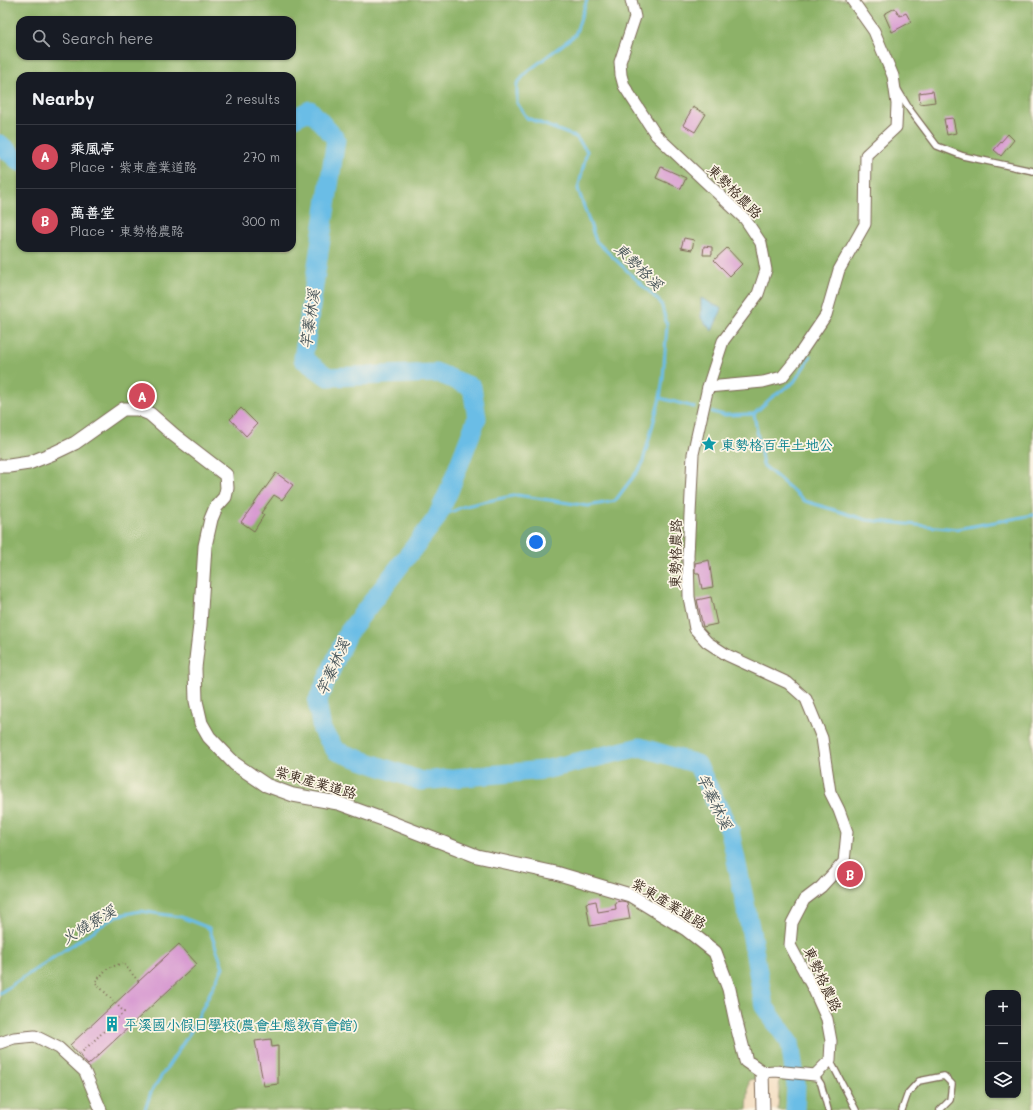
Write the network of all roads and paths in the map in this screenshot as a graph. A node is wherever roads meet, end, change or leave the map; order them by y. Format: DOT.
graph roads {
  1 [pos="632,0"];
  2 [pos="852,0"];
  3 [pos="894,83"];
  4 [pos="1033,171"];
  5 [pos="708,387"];
  6 [pos="0,466"];
  7 [pos="139,982"];
  8 [pos="0,1043"];
  9 [pos="830,1060"];
  10 [pos="73,1061"];
  11 [pos="762,1072"];
  12 [pos="815,1075"];
  13 [pos="101,1110"];
  14 [pos="763,1110"];
  15 [pos="828,1110"];
  16 [pos="856,1110"];
  17 [pos="902,1110"];
  18 [pos="940,1110"];
  1 -- 5 [label="street, 東勢格農路"];
  2 -- 3 [label="street"];
  3 -- 4 [label="lane"];
  3 -- 5 [label="street"];
  5 -- 9 [label="street, 東勢格農路"];
  6 -- 11 [label="street, 紫東產業道路"];
  7 -- 10 [label="path"];
  8 -- 10 [label="street"];
  9 -- 12 [label="street"];
  9 -- 16 [label="lane"];
  10 -- 13 [label="street"];
  11 -- 12 [label="street"];
  11 -- 14 [label="street"];
  12 -- 15 [label="lane"];
  17 -- 18 [label="lane"];
}
